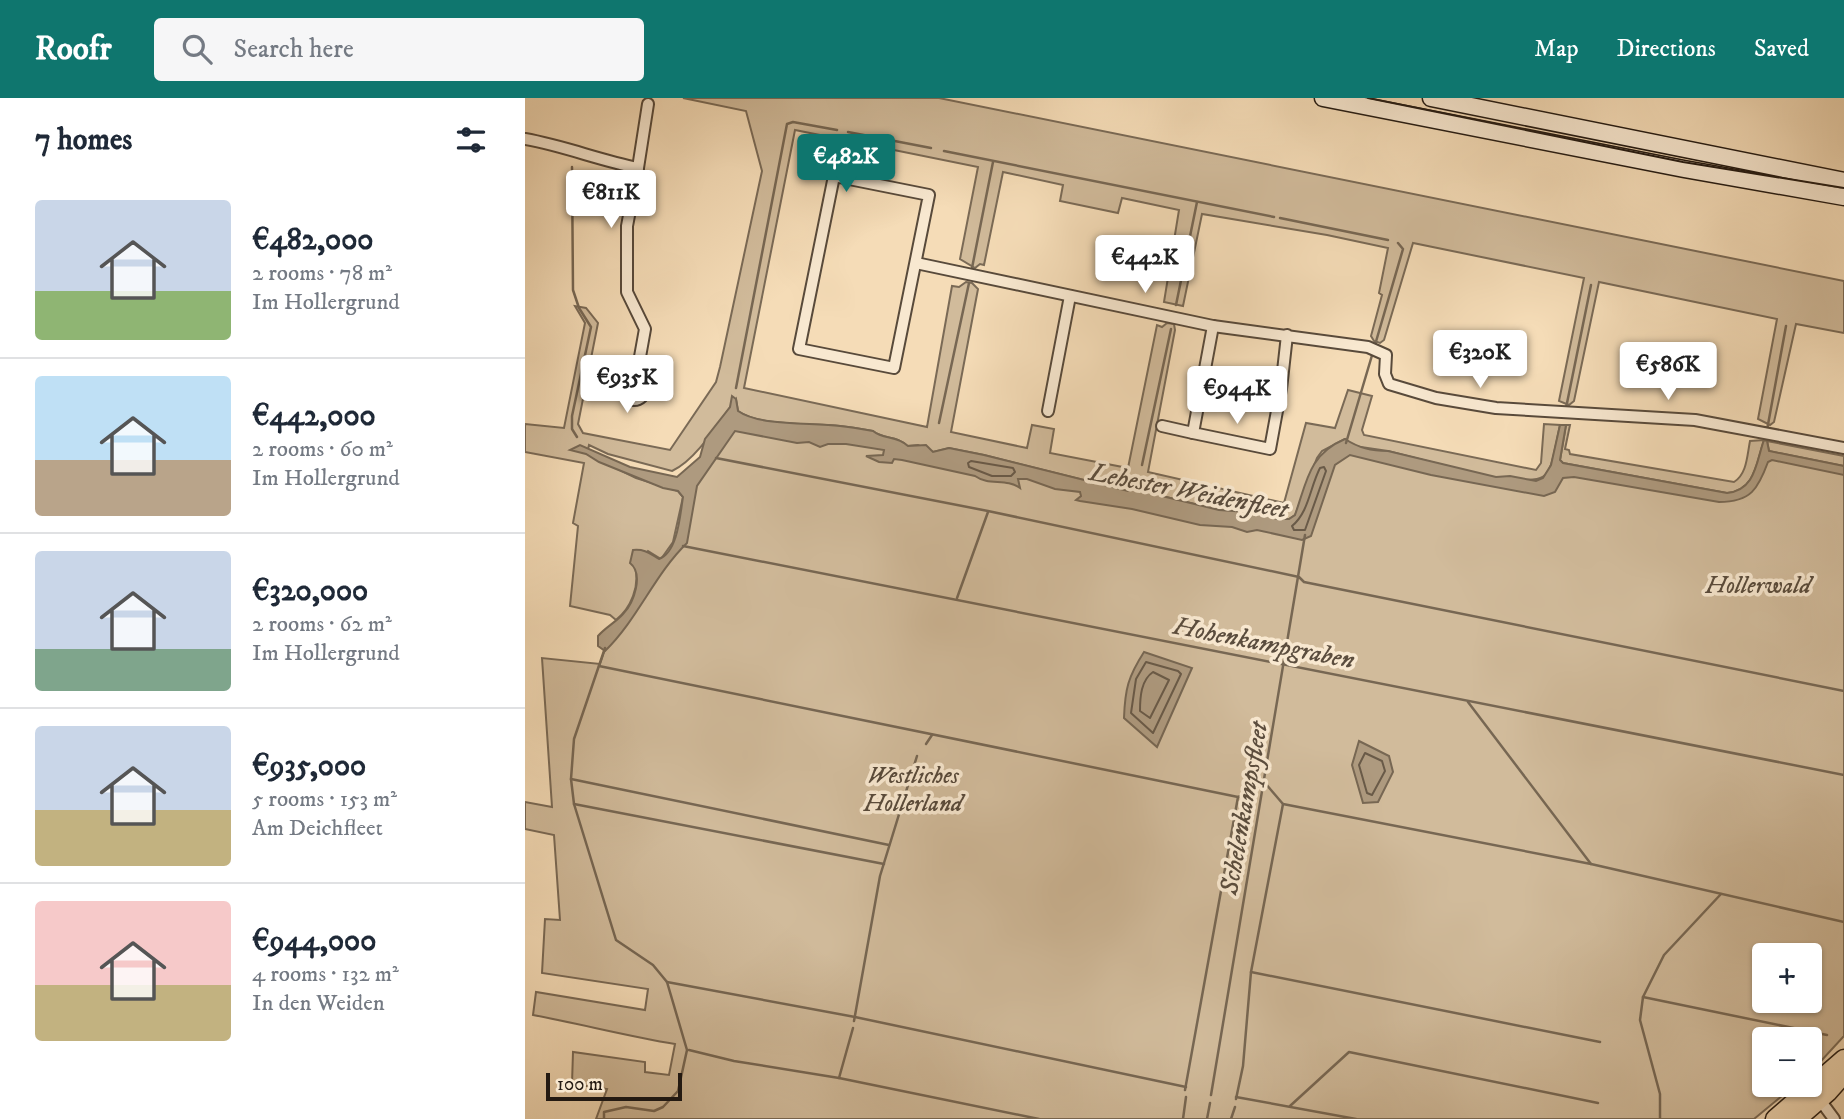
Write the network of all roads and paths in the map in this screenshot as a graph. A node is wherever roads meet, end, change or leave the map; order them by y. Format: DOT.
graph roads {
  1 [pos="1323,98"];
  2 [pos="1431,98"];
  3 [pos="649,104"];
  4 [pos="525,139"];
  5 [pos="638,168"];
  6 [pos="1844,181"];
  7 [pos="1844,197"];
  8 [pos="916,263"];
  9 [pos="1070,296"];
  10 [pos="1213,326"];
  11 [pos="1287,335"];
  12 [pos="636,379"];
  13 [pos="1048,411"];
  14 [pos="1162,426"];
  15 [pos="1193,433"];
  16 [pos="1844,448"];
  17 [pos="1844,1059"];
  18 [pos="1844,1074"];
  19 [pos="1808,1106"];
  20 [pos="1775,1119"];
  21 [pos="1834,1119"];
  1 -- 7 [label="main road"];
  2 -- 6 [label="main road"];
  3 -- 5 [label="street"];
  4 -- 5 [label="street"];
  5 -- 12 [label="street"];
  8 -- 8 [label="street"];
  8 -- 9 [label="street"];
  9 -- 10 [label="street"];
  9 -- 13 [label="street"];
  10 -- 11 [label="street"];
  10 -- 15 [label="street"];
  11 -- 15 [label="street"];
  11 -- 16 [label="street"];
  14 -- 15 [label="street"];
  17 -- 19 [label="main road"];
  18 -- 19 [label="main road"];
  19 -- 20 [label="main road"];
  19 -- 21 [label="street"];
}
